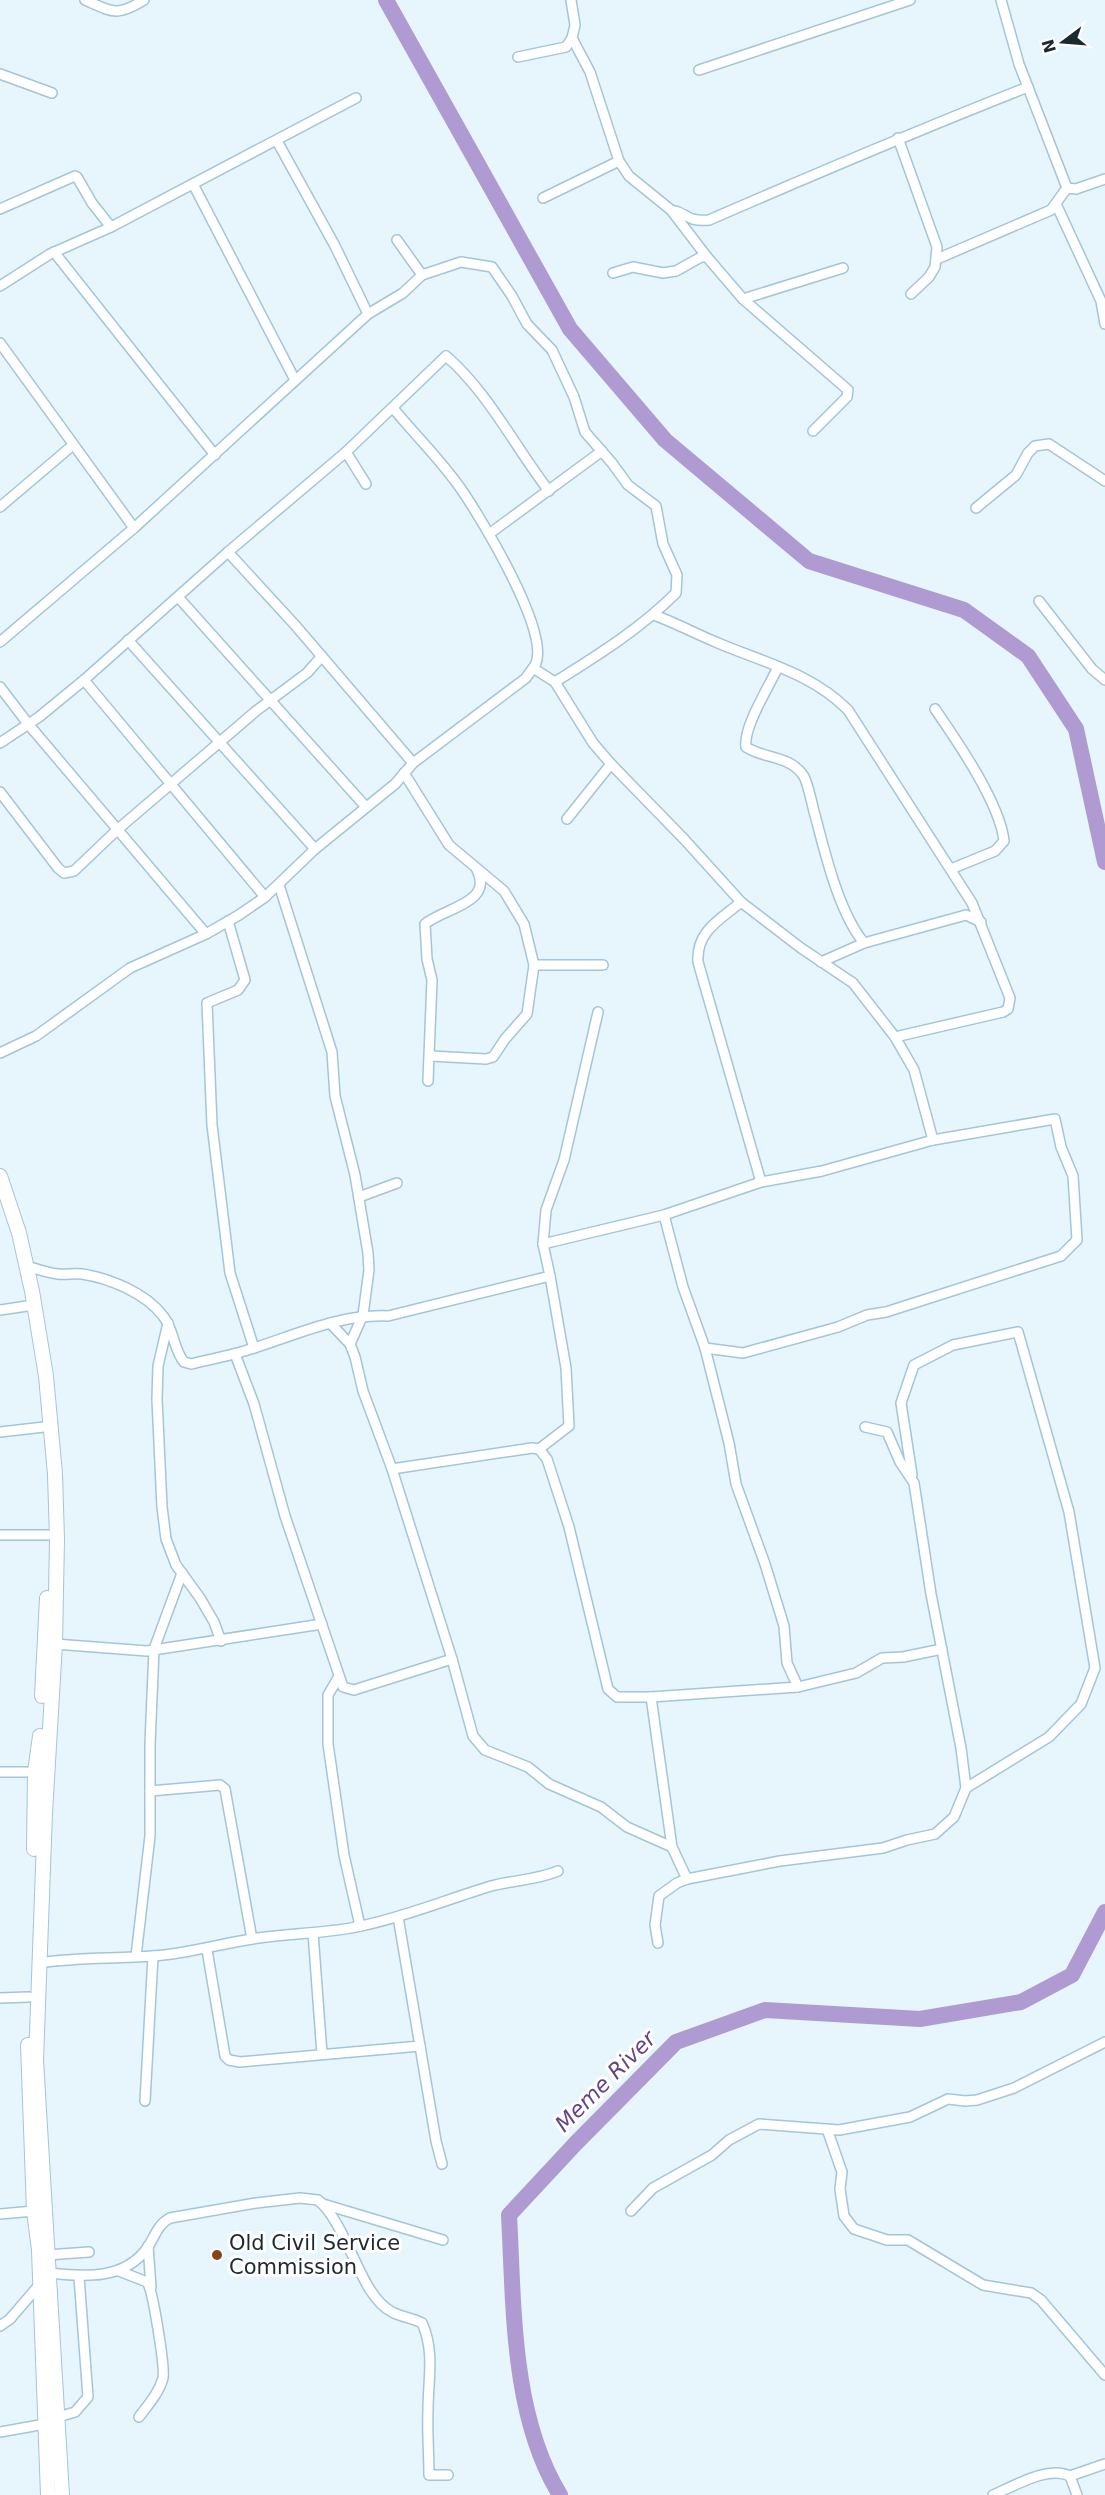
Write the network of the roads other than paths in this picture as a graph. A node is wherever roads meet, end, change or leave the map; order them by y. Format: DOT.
graph roads {
  1 [pos="85,0"];
  2 [pos="144,0"];
  3 [pos="571,0"];
  4 [pos="910,0"];
  5 [pos="1001,0"];
  6 [pos="572,38"];
  7 [pos="518,57"];
  8 [pos="699,70"];
  9 [pos="0,74"];
  10 [pos="1028,87"];
  11 [pos="52,93"];
  12 [pos="356,98"];
  13 [pos="898,138"];
  14 [pos="277,141"];
  15 [pos="619,161"];
  16 [pos="1105,179"];
  17 [pos="193,184"];
  18 [pos="1067,188"];
  19 [pos="543,198"];
  20 [pos="1056,204"];
  21 [pos="0,209"];
  22 [pos="671,210"];
  23 [pos="111,227"];
  24 [pos="397,240"];
  25 [pos="54,252"];
  26 [pos="707,257"];
  27 [pos="937,259"];
  28 [pos="843,268"];
  29 [pos="613,273"];
  30 [pos="422,275"];
  31 [pos="0,286"];
  32 [pos="911,294"];
  33 [pos="743,299"];
  34 [pos="368,314"];
  35 [pos="1105,324"];
  36 [pos="0,343"];
  37 [pos="295,380"];
  38 [pos="393,408"];
  39 [pos="813,431"];
  40 [pos="73,445"];
  41 [pos="602,450"];
  42 [pos="346,453"];
  43 [pos="215,455"];
  44 [pos="1105,482"];
  45 [pos="366,484"];
  46 [pos="549,491"];
  47 [pos="0,507"];
  48 [pos="976,508"];
  49 [pos="134,528"];
  50 [pos="489,534"];
  51 [pos="228,552"];
  52 [pos="178,597"];
  53 [pos="1039,601"];
  54 [pos="654,615"];
  55 [pos="128,640"];
  56 [pos="0,642"];
  57 [pos="322,656"];
  58 [pos="778,667"];
  59 [pos="533,668"];
  60 [pos="84,680"];
  61 [pos="1105,680"];
  62 [pos="555,682"];
  63 [pos="0,687"];
  64 [pos="271,701"];
  65 [pos="935,709"];
  66 [pos="29,725"];
  67 [pos="222,742"];
  68 [pos="0,743"];
  69 [pos="413,763"];
  70 [pos="611,764"];
  71 [pos="404,773"];
  72 [pos="172,784"];
  73 [pos="0,792"];
  74 [pos="366,807"];
  75 [pos="567,819"];
  76 [pos="117,830"];
  77 [pos="315,849"];
  78 [pos="476,868"];
  79 [pos="951,869"];
  80 [pos="279,885"];
  81 [pos="265,897"];
  82 [pos="741,902"];
  83 [pos="972,903"];
  84 [pos="966,915"];
  85 [pos="228,921"];
  86 [pos="981,922"];
  87 [pos="206,934"];
  88 [pos="864,943"];
  89 [pos="821,962"];
  90 [pos="534,965"];
  91 [pos="603,965"];
  92 [pos="598,1012"];
  93 [pos="895,1037"];
  94 [pos="0,1053"];
  95 [pos="430,1056"];
  96 [pos="428,1081"];
  97 [pos="933,1140"];
  98 [pos="0,1176"];
  99 [pos="761,1182"];
  100 [pos="397,1183"];
  101 [pos="0,1190"];
  102 [pos="359,1197"];
  103 [pos="664,1215"];
  104 [pos="543,1244"];
  105 [pos="27,1266"];
  106 [pos="550,1276"];
  107 [pos="27,1306"];
  108 [pos="0,1310"];
  109 [pos="363,1315"];
  110 [pos="168,1323"];
  111 [pos="330,1323"];
  112 [pos="350,1344"];
  113 [pos="254,1348"];
  114 [pos="705,1348"];
  115 [pos="235,1354"];
  116 [pos="44,1427"];
  117 [pos="865,1427"];
  118 [pos="0,1432"];
  119 [pos="539,1449"];
  120 [pos="392,1469"];
  121 [pos="914,1483"];
  122 [pos="0,1535"];
  123 [pos="48,1535"];
  124 [pos="182,1573"];
  125 [pos="321,1624"];
  126 [pos="221,1641"];
  127 [pos="55,1644"];
  128 [pos="154,1649"];
  129 [pos="942,1649"];
  130 [pos="452,1659"];
  131 [pos="338,1678"];
  132 [pos="798,1687"];
  133 [pos="651,1697"];
  134 [pos="0,1772"];
  135 [pos="35,1772"];
  136 [pos="966,1788"];
  137 [pos="150,1791"];
  138 [pos="672,1847"];
  139 [pos="558,1871"];
  140 [pos="687,1879"];
  141 [pos="398,1917"];
  142 [pos="360,1926"];
  143 [pos="313,1933"];
  144 [pos="252,1939"];
  145 [pos="658,1943"];
  146 [pos="207,1950"];
  147 [pos="136,1956"];
  148 [pos="153,1956"];
  149 [pos="39,1963"];
  150 [pos="29,1997"];
  151 [pos="0,1998"];
  152 [pos="1105,2042"];
  153 [pos="420,2046"];
  154 [pos="322,2054"];
  155 [pos="145,2101"];
  156 [pos="827,2129"];
  157 [pos="442,2164"];
  158 [pos="323,2204"];
  159 [pos="34,2211"];
  160 [pos="631,2211"];
  161 [pos="0,2214"];
  162 [pos="443,2240"];
  163 [pos="148,2246"];
  164 [pos="89,2252"];
  165 [pos="47,2255"];
  166 [pos="119,2271"];
  167 [pos="79,2277"];
  168 [pos="45,2279"];
  169 [pos="151,2287"];
  170 [pos="0,2326"];
  171 [pos="1105,2375"];
  172 [pos="58,2417"];
  173 [pos="139,2417"];
  174 [pos="45,2424"];
  175 [pos="0,2432"];
  176 [pos="1105,2464"];
  177 [pos="448,2475"];
  178 [pos="1070,2476"];
  179 [pos="48,2495"];
  180 [pos="62,2495"];
  181 [pos="993,2495"];
  182 [pos="1077,2495"];
  1 -- 2 [label="street"];
  3 -- 6 [label="street"];
  4 -- 8 [label="street"];
  5 -- 10 [label="street"];
  6 -- 7 [label="street"];
  6 -- 15 [label="street"];
  9 -- 11 [label="street"];
  10 -- 13 [label="street"];
  10 -- 18 [label="street"];
  12 -- 14 [label="street"];
  13 -- 22 [label="street"];
  13 -- 27 [label="street"];
  14 -- 17 [label="street"];
  14 -- 34 [label="street"];
  15 -- 19 [label="street"];
  15 -- 22 [label="street"];
  16 -- 18 [label="street"];
  17 -- 23 [label="street"];
  17 -- 37 [label="street"];
  18 -- 20 [label="street"];
  20 -- 27 [label="street"];
  20 -- 35 [label="street"];
  21 -- 23 [label="street"];
  22 -- 26 [label="street"];
  23 -- 25 [label="street"];
  24 -- 30 [label="street"];
  25 -- 31 [label="street"];
  25 -- 43 [label="street"];
  26 -- 29 [label="street"];
  26 -- 33 [label="street"];
  27 -- 32 [label="street"];
  28 -- 33 [label="street"];
  30 -- 34 [label="street"];
  30 -- 41 [label="street"];
  33 -- 39 [label="street"];
  34 -- 37 [label="street"];
  36 -- 40 [label="street"];
  37 -- 43 [label="street"];
  38 -- 42 [label="street"];
  38 -- 46 [label="street"];
  38 -- 50 [label="street"];
  40 -- 47 [label="street"];
  40 -- 49 [label="street"];
  41 -- 46 [label="street"];
  41 -- 54 [label="street"];
  42 -- 45 [label="street"];
  42 -- 51 [label="street"];
  43 -- 49 [label="street"];
  44 -- 48 [label="street"];
  46 -- 50 [label="street"];
  49 -- 56 [label="street"];
  50 -- 59 [label="street"];
  51 -- 52 [label="street"];
  51 -- 57 [label="street"];
  52 -- 55 [label="street"];
  52 -- 64 [label="street"];
  53 -- 61 [label="street"];
  54 -- 58 [label="street"];
  54 -- 62 [label="street"];
  55 -- 60 [label="street"];
  55 -- 67 [label="street"];
  57 -- 64 [label="street"];
  57 -- 69 [label="street"];
  58 -- 79 [label="street"];
  58 -- 88 [label="street"];
  59 -- 62 [label="street"];
  59 -- 69 [label="street"];
  60 -- 66 [label="street"];
  60 -- 72 [label="street"];
  62 -- 70 [label="street"];
  63 -- 66 [label="street"];
  64 -- 67 [label="street"];
  64 -- 74 [label="street"];
  65 -- 79 [label="street"];
  66 -- 68 [label="street"];
  66 -- 76 [label="street"];
  67 -- 72 [label="street"];
  67 -- 77 [label="street"];
  69 -- 71 [label="street"];
  70 -- 75 [label="street"];
  70 -- 82 [label="street"];
  71 -- 74 [label="street"];
  71 -- 78 [label="street"];
  72 -- 76 [label="street"];
  72 -- 81 [label="street"];
  73 -- 76 [label="street"];
  74 -- 77 [label="street"];
  76 -- 87 [label="street"];
  77 -- 80 [label="street"];
  78 -- 90 [label="street"];
  78 -- 95 [label="street"];
  79 -- 83 [label="street"];
  80 -- 81 [label="street"];
  80 -- 102 [label="street"];
  81 -- 85 [label="street"];
  82 -- 89 [label="street"];
  82 -- 99 [label="street"];
  83 -- 84 [label="street"];
  83 -- 86 [label="street"];
  84 -- 86 [label="street"];
  84 -- 88 [label="street"];
  85 -- 87 [label="street"];
  85 -- 113 [label="street"];
  86 -- 93 [label="street"];
  87 -- 94 [label="street"];
  88 -- 89 [label="street"];
  89 -- 93 [label="street"];
  90 -- 91 [label="street"];
  90 -- 95 [label="street"];
  92 -- 104 [label="street"];
  93 -- 97 [label="street"];
  95 -- 96 [label="street"];
  97 -- 99 [label="street"];
  97 -- 114 [label="street"];
  98 -- 105 [label="main road"];
  99 -- 103 [label="street"];
  100 -- 102 [label="street"];
  101 -- 107 [label="main road"];
  102 -- 109 [label="street"];
  103 -- 104 [label="street"];
  103 -- 114 [label="street"];
  104 -- 106 [label="street"];
  105 -- 110 [label="street"];
  105 -- 127 [label="main road"];
  106 -- 109 [label="street"];
  106 -- 119 [label="street"];
  107 -- 108 [label="street"];
  107 -- 116 [label="main road"];
  109 -- 111 [label="street"];
  109 -- 112 [label="street"];
  110 -- 115 [label="street"];
  110 -- 124 [label="street"];
  111 -- 112 [label="street"];
  111 -- 113 [label="street"];
  112 -- 120 [label="street"];
  113 -- 115 [label="street"];
  114 -- 132 [label="street"];
  115 -- 125 [label="street"];
  116 -- 118 [label="street"];
  116 -- 123 [label="main road"];
  117 -- 121 [label="street"];
  119 -- 120 [label="street"];
  119 -- 133 [label="street"];
  120 -- 130 [label="street"];
  121 -- 129 [label="street"];
  121 -- 136 [label="street"];
  122 -- 123 [label="street"];
  123 -- 135 [label="main road"];
  124 -- 126 [label="street"];
  124 -- 128 [label="street"];
  125 -- 126 [label="street"];
  125 -- 131 [label="street"];
  126 -- 128 [label="street"];
  127 -- 128 [label="street"];
  127 -- 149 [label="main road"];
  128 -- 137 [label="street"];
  129 -- 132 [label="street"];
  129 -- 136 [label="street"];
  130 -- 131 [label="street"];
  130 -- 138 [label="street"];
  131 -- 142 [label="street"];
  132 -- 133 [label="street"];
  133 -- 138 [label="street"];
  134 -- 135 [label="street"];
  135 -- 150 [label="main road"];
  136 -- 140 [label="street"];
  137 -- 144 [label="street"];
  137 -- 147 [label="street"];
  138 -- 140 [label="street"];
  139 -- 141 [label="street"];
  140 -- 145 [label="street"];
  141 -- 142 [label="street"];
  141 -- 153 [label="street"];
  142 -- 143 [label="street"];
  143 -- 144 [label="street"];
  143 -- 154 [label="street"];
  144 -- 146 [label="street"];
  146 -- 148 [label="street"];
  146 -- 154 [label="street"];
  147 -- 148 [label="street"];
  147 -- 149 [label="street"];
  148 -- 155 [label="street"];
  149 -- 165 [label="main road"];
  150 -- 151 [label="street"];
  150 -- 159 [label="main road"];
  152 -- 156 [label="street"];
  153 -- 154 [label="street"];
  153 -- 157 [label="street"];
  156 -- 160 [label="street"];
  156 -- 171 [label="street"];
  158 -- 162 [label="street"];
  158 -- 163 [label="street"];
  158 -- 177 [label="street"];
  159 -- 161 [label="street"];
  159 -- 168 [label="main road"];
  163 -- 166 [label="street"];
  163 -- 169 [label="street"];
  164 -- 165 [label="street"];
  165 -- 168 [label="main road"];
  166 -- 167 [label="street"];
  166 -- 169 [label="street"];
  167 -- 168 [label="street"];
  167 -- 172 [label="street"];
  168 -- 170 [label="street"];
  168 -- 172 [label="main road"];
  168 -- 174 [label="main road"];
  169 -- 173 [label="street"];
  172 -- 180 [label="main road"];
  174 -- 175 [label="street"];
  174 -- 179 [label="main road"];
  176 -- 178 [label="street"];
  178 -- 181 [label="street"];
  178 -- 182 [label="street"];
}
